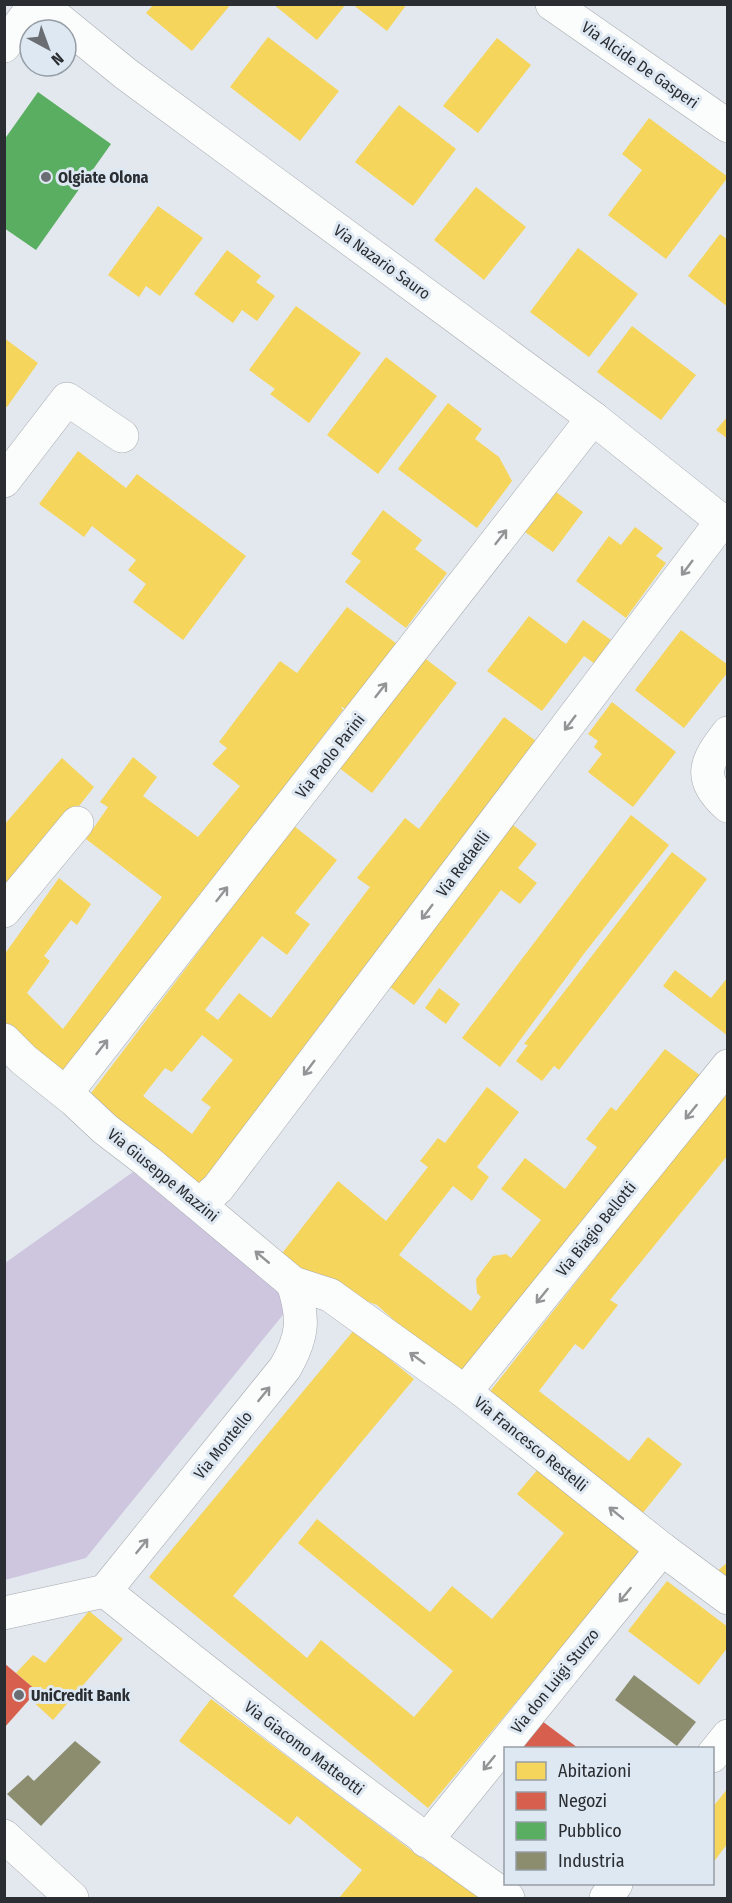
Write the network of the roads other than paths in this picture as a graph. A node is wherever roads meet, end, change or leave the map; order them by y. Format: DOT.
graph roads {
  1 [pos="35,4"];
  2 [pos="40,4"];
  3 [pos="552,4"];
  4 [pos="4,46"];
  5 [pos="728,126"];
  6 [pos="593,418"];
  7 [pos="122,436"];
  8 [pos="4,481"];
  9 [pos="725,523"];
  10 [pos="728,733"];
  11 [pos="728,806"];
  12 [pos="77,823"];
  13 [pos="4,911"];
  14 [pos="11,1059"];
  15 [pos="728,1066"];
  16 [pos="66,1093"];
  17 [pos="200,1204"];
  18 [pos="293,1283"];
  19 [pos="330,1295"];
  20 [pos="465,1392"];
  21 [pos="662,1549"];
  22 [pos="105,1592"];
  23 [pos="728,1598"];
  24 [pos="4,1613"];
  25 [pos="728,1736"];
  26 [pos="714,1754"];
  27 [pos="4,1836"];
  28 [pos="426,1841"];
  29 [pos="615,1885"];
  30 [pos="72,1899"];
  31 [pos="507,1899"];
  32 [pos="606,1899"];
  1 -- 4 [label="street"];
  2 -- 6 [label="street, Via Nazario Sauro"];
  3 -- 5 [label="street, Via Alcide De Gasperi"];
  6 -- 9 [label="street, Via Nazario Sauro"];
  16 -- 6 [label="street, Via Paolo Parini, one-way"];
  7 -- 8 [label="street"];
  9 -- 17 [label="street, Via Redaelli, one-way"];
  10 -- 11 [label="street"];
  12 -- 13 [label="street"];
  14 -- 16 [label="street, Via Giuseppe Mazzini"];
  15 -- 20 [label="street, Via Biagio Bellotti, one-way"];
  16 -- 17 [label="street, Via Giuseppe Mazzini"];
  18 -- 17 [label="street, Via Giuseppe Mazzini, one-way"];
  18 -- 19 [label="street, Via Giuseppe Mazzini"];
  22 -- 18 [label="street, Via Montello, one-way"];
  20 -- 19 [label="street, Via Francesco Restelli, one-way"];
  21 -- 20 [label="street, Via Francesco Restelli, one-way"];
  21 -- 23 [label="street, Via Francesco Restelli"];
  21 -- 28 [label="street, Via don Luigi Sturzo, one-way"];
  22 -- 24 [label="street"];
  22 -- 28 [label="street, Via Giacomo Matteotti"];
  25 -- 26 [label="street"];
  27 -- 30 [label="street"];
  28 -- 31 [label="street, Via Giacomo Matteotti"];
  29 -- 32 [label="street"];
}
